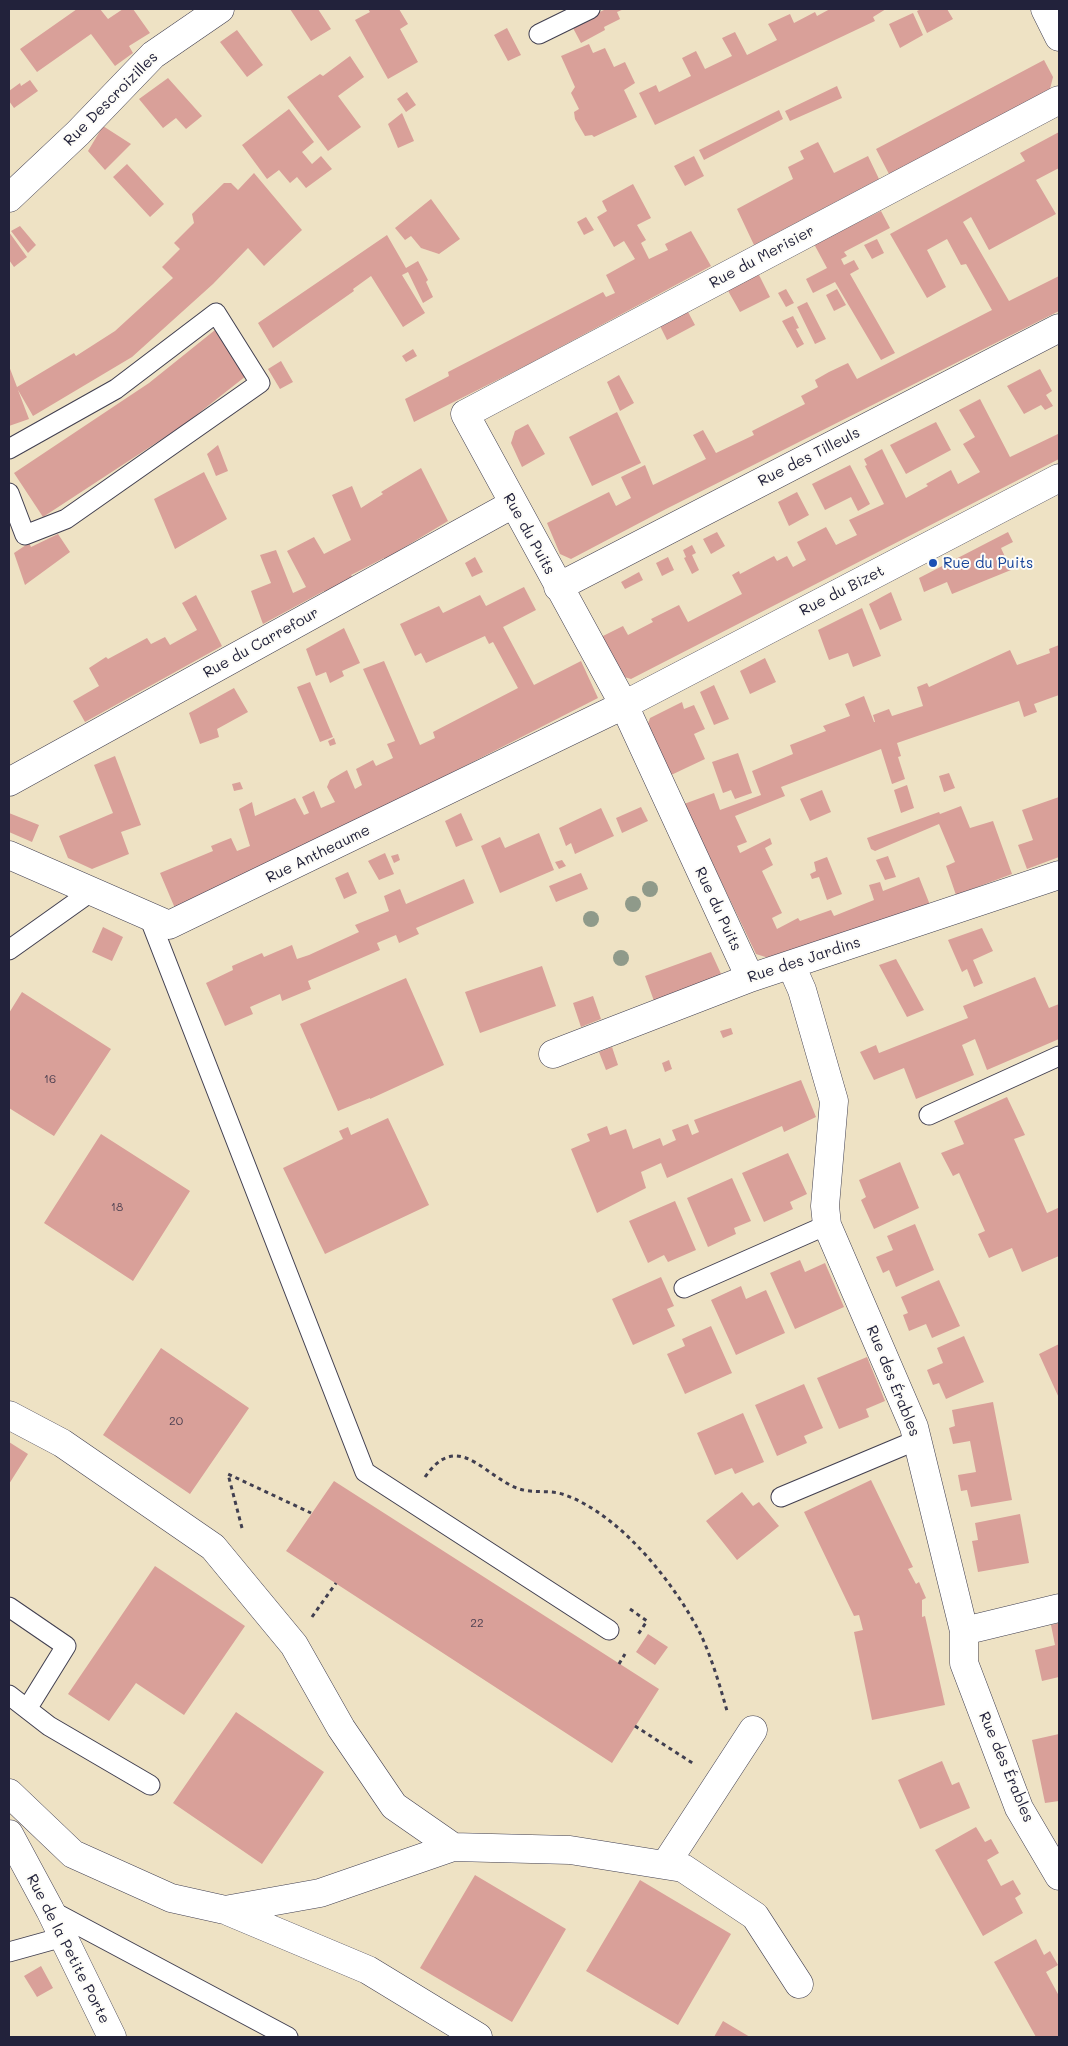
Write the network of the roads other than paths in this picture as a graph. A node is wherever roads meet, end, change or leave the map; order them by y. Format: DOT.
graph roads {
  1 [pos="220,9"];
  2 [pos="590,9"];
  3 [pos="1044,9"];
  4 [pos="539,34"];
  5 [pos="1059,37"];
  6 [pos="1059,100"];
  7 [pos="9,198"];
  8 [pos="1059,328"];
  9 [pos="465,414"];
  10 [pos="9,449"];
  11 [pos="1059,478"];
  12 [pos="9,494"];
  13 [pos="513,504"];
  14 [pos="558,587"];
  15 [pos="624,706"];
  16 [pos="9,782"];
  17 [pos="9,854"];
  18 [pos="1059,875"];
  19 [pos="92,891"];
  20 [pos="149,917"];
  21 [pos="9,950"];
  22 [pos="791,965"];
  23 [pos="750,978"];
  24 [pos="553,1054"];
  25 [pos="1059,1056"];
  26 [pos="929,1115"];
  27 [pos="827,1225"];
  28 [pos="684,1288"];
  29 [pos="9,1415"];
  30 [pos="918,1440"];
  31 [pos="781,1497"];
  32 [pos="9,1607"];
  33 [pos="1059,1608"];
  34 [pos="608,1630"];
  35 [pos="964,1631"];
  36 [pos="9,1695"];
  37 [pos="27,1709"];
  38 [pos="746,1741"];
  39 [pos="150,1785"];
  40 [pos="9,1794"];
  41 [pos="9,1834"];
  42 [pos="454,1847"];
  43 [pos="665,1865"];
  44 [pos="1059,1876"];
  45 [pos="50,1910"];
  46 [pos="225,1910"];
  47 [pos="63,1937"];
  48 [pos="9,1952"];
  49 [pos="799,1984"];
  50 [pos="112,2037"];
  51 [pos="288,2037"];
  52 [pos="478,2037"];
  1 -- 7 [label="street, Rue Descroizilles"];
  2 -- 4 [label="lane"];
  3 -- 5 [label="street"];
  6 -- 9 [label="street, Rue du Merisier"];
  8 -- 14 [label="street, Rue des Tilleuls"];
  9 -- 13 [label="street, Rue du Puits"];
  10 -- 12 [label="lane"];
  11 -- 15 [label="street, Rue du Bizet"];
  13 -- 14 [label="street, Rue du Puits"];
  13 -- 16 [label="street, Rue du Carrefour"];
  14 -- 15 [label="street, Rue du Puits"];
  15 -- 20 [label="street, Rue Antheaume"];
  15 -- 23 [label="street, Rue du Puits"];
  17 -- 19 [label="street, Rue Antheaume"];
  18 -- 22 [label="street, Rue des Jardins"];
  19 -- 20 [label="street, Rue Antheaume"];
  19 -- 21 [label="lane"];
  20 -- 34 [label="lane"];
  22 -- 23 [label="street, Rue des Jardins"];
  22 -- 27 [label="street, Rue des Érables"];
  23 -- 24 [label="street, Rue des Jardins"];
  25 -- 26 [label="lane"];
  27 -- 28 [label="lane"];
  27 -- 30 [label="street, Rue des Érables"];
  29 -- 42 [label="street"];
  30 -- 31 [label="lane"];
  30 -- 35 [label="street, Rue des Érables"];
  32 -- 37 [label="lane"];
  33 -- 35 [label="street"];
  35 -- 44 [label="street, Rue des Érables"];
  36 -- 37 [label="lane"];
  37 -- 39 [label="lane"];
  38 -- 43 [label="street"];
  40 -- 46 [label="street"];
  41 -- 45 [label="street, Rue de la Petite Porte"];
  42 -- 43 [label="street"];
  42 -- 46 [label="street"];
  43 -- 49 [label="street"];
  45 -- 47 [label="street, Rue de la Petite Porte"];
  45 -- 51 [label="lane"];
  46 -- 52 [label="street"];
  47 -- 48 [label="lane"];
  47 -- 50 [label="street, Rue de la Petite Porte"];
}
